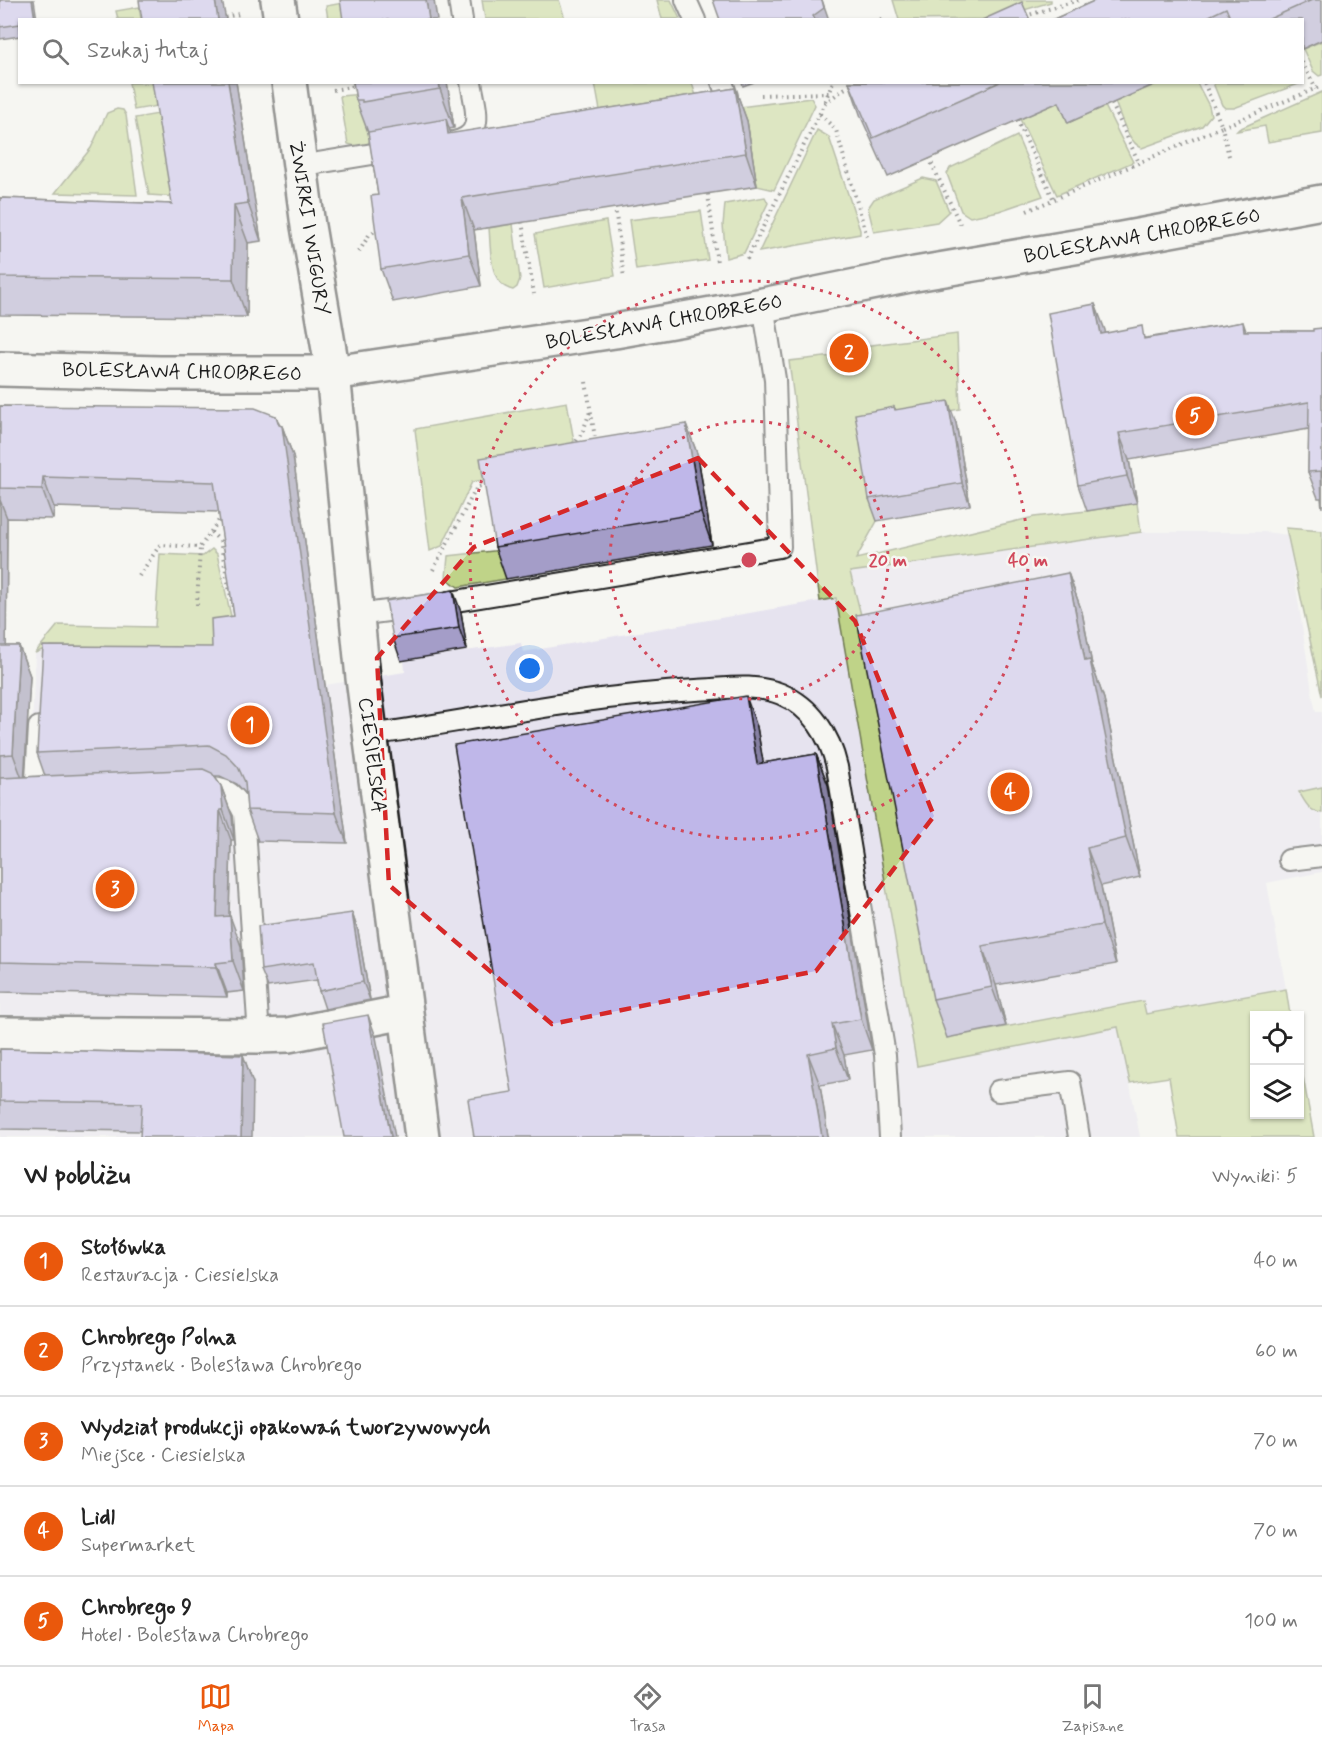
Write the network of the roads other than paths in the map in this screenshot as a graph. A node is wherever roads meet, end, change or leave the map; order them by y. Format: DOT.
graph roads {
  1 [pos="278,0"];
  2 [pos="459,0"];
  3 [pos="686,0"];
  4 [pos="281,18"];
  5 [pos="462,18"];
  6 [pos="694,18"];
  7 [pos="289,84"];
  8 [pos="471,84"];
  9 [pos="437,144"];
  10 [pos="414,147"];
  11 [pos="299,166"];
  12 [pos="1322,202"];
  13 [pos="763,305"];
  14 [pos="0,369"];
  15 [pos="333,373"];
  16 [pos="357,615"];
  17 [pos="40,706"];
  18 [pos="370,735"];
  19 [pos="182,789"];
  20 [pos="58,795"];
  21 [pos="14,797"];
  22 [pos="35,797"];
  23 [pos="1322,856"];
  24 [pos="1289,860"];
  25 [pos="405,1012"];
  26 [pos="0,1034"];
  27 [pos="259,1036"];
  28 [pos="998,1091"];
  29 [pos="422,1137"];
  30 [pos="890,1137"];
  31 [pos="1079,1137"];
  1 -- 4 [label="street"];
  2 -- 5 [label="lane"];
  3 -- 6 [label="lane"];
  7 -- 11 [label="street, ŻWIRKI I WIGURY"];
  8 -- 9 [label="lane"];
  10 -- 11 [label="lane"];
  11 -- 15 [label="street, ŻWIRKI I WIGURY"];
  12 -- 13 [label="street, BOLESŁAWA CHROBREGO"];
  13 -- 15 [label="street, BOLESŁAWA CHROBREGO"];
  13 -- 16 [label="lane"];
  14 -- 15 [label="street, BOLESŁAWA CHROBREGO"];
  15 -- 16 [label="street, CIESIELSKA"];
  16 -- 18 [label="street, CIESIELSKA"];
  17 -- 22 [label="lane"];
  18 -- 25 [label="street, CIESIELSKA"];
  18 -- 30 [label="lane"];
  19 -- 27 [label="lane"];
  20 -- 22 [label="lane"];
  21 -- 22 [label="lane"];
  23 -- 24 [label="lane"];
  25 -- 27 [label="street"];
  25 -- 29 [label="street, CIESIELSKA"];
  26 -- 27 [label="street"];
  28 -- 31 [label="lane"];
}
